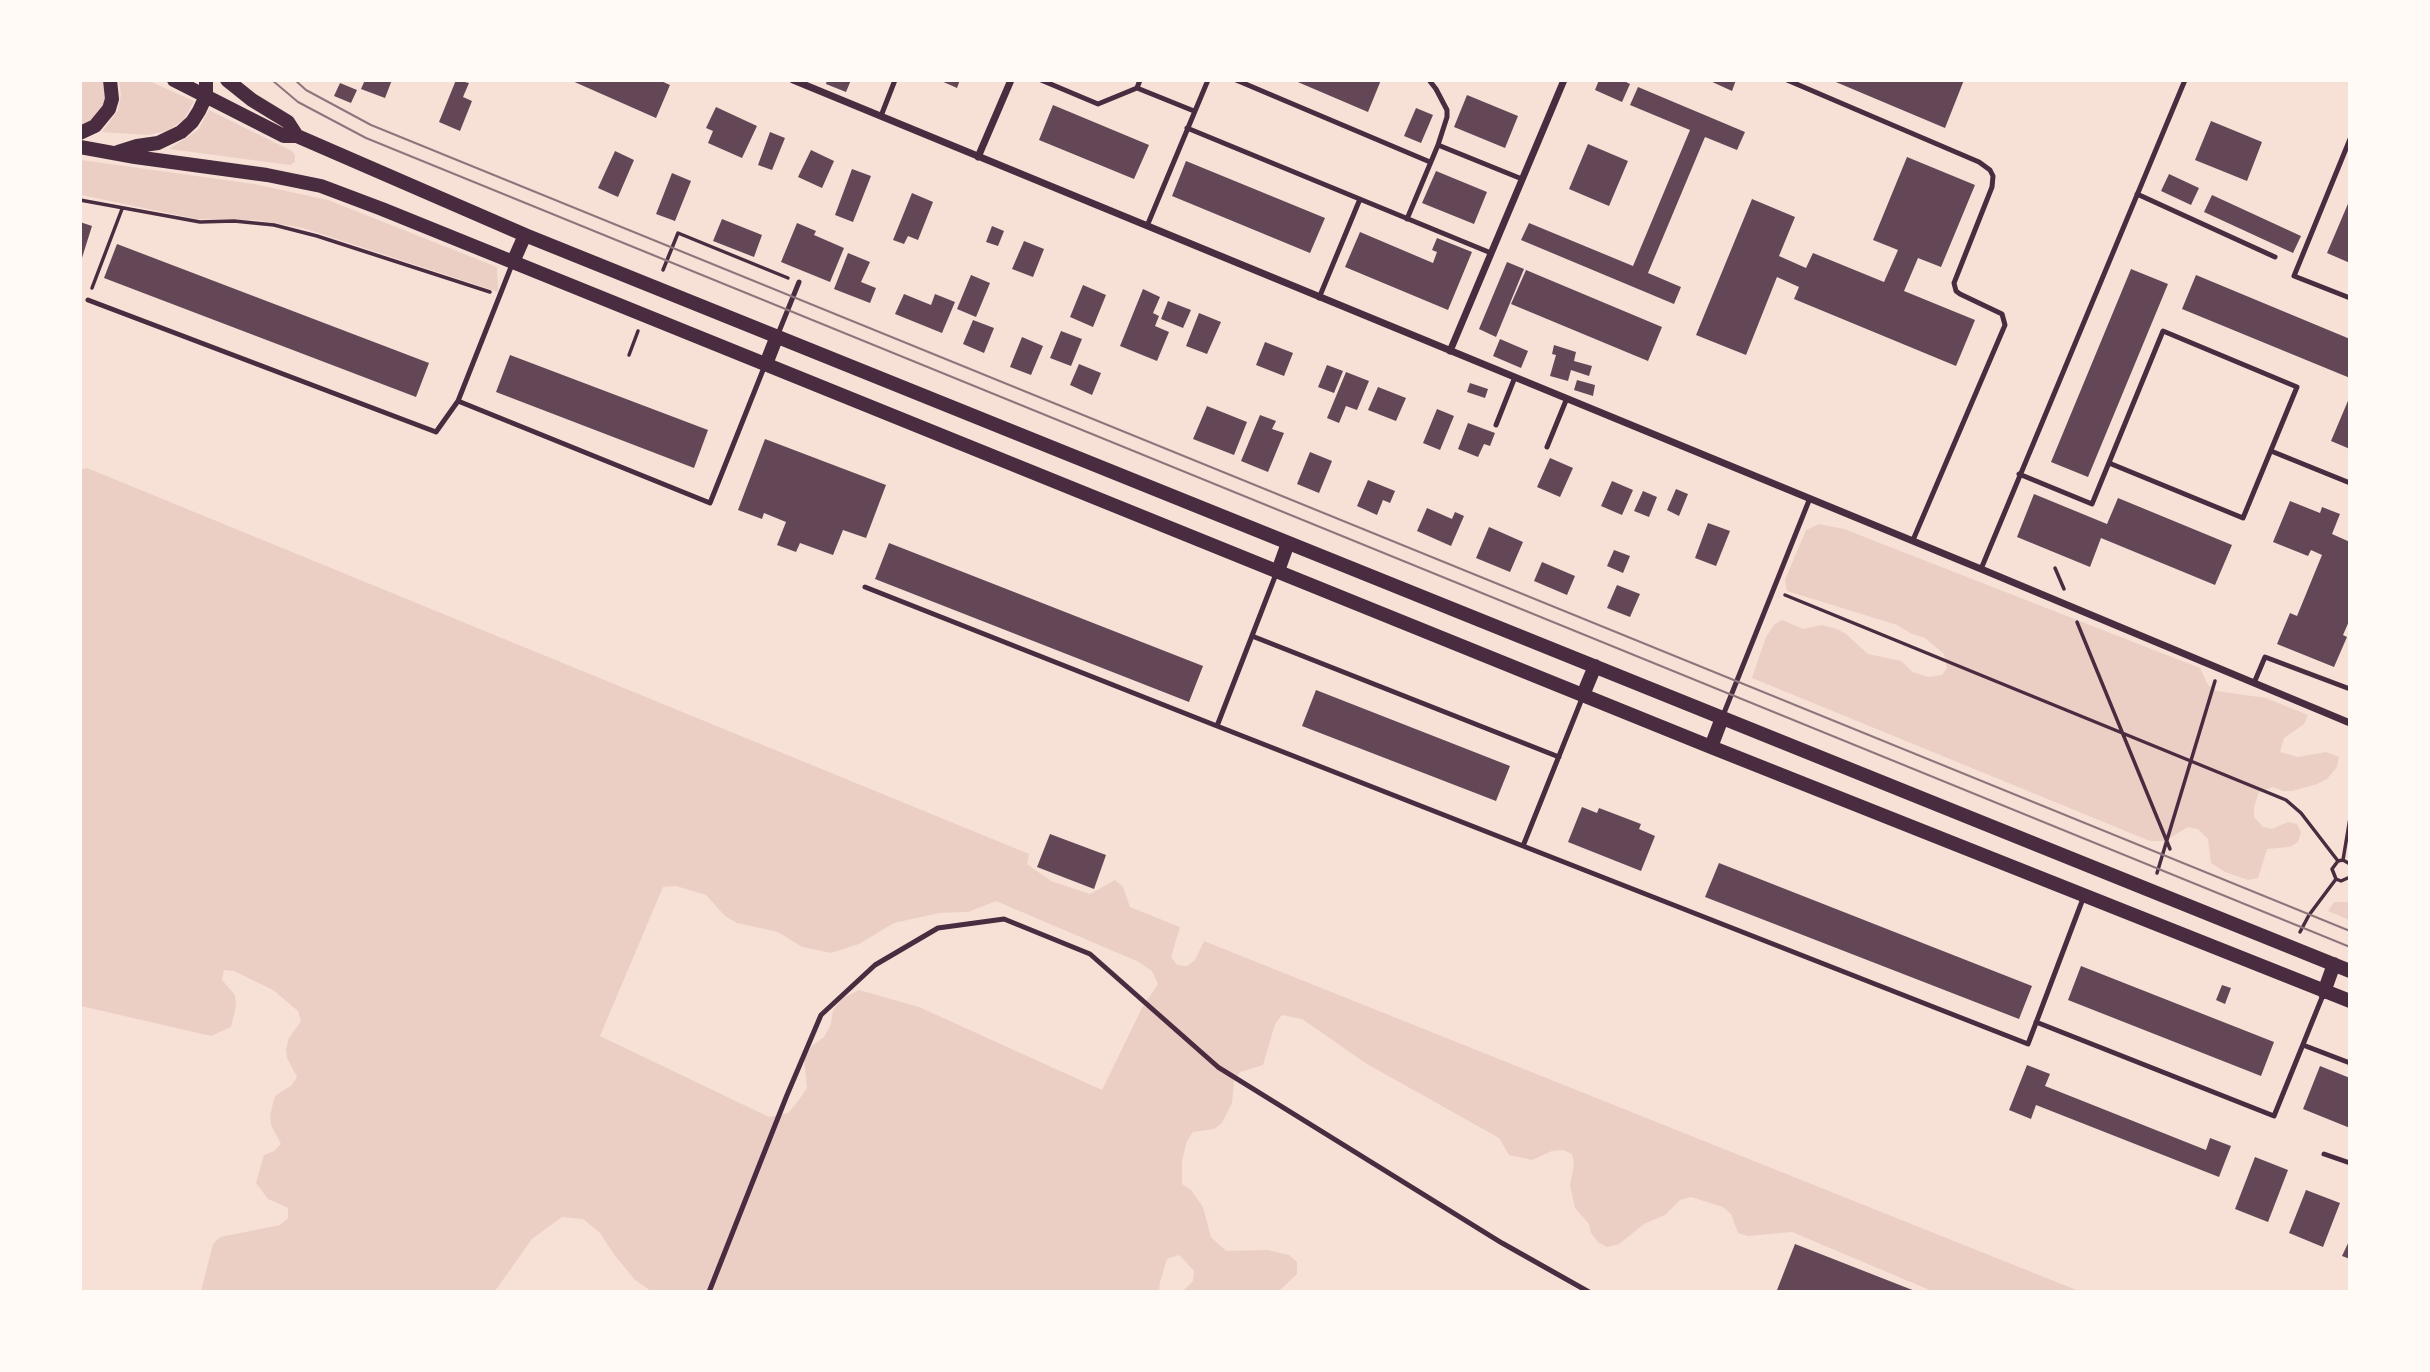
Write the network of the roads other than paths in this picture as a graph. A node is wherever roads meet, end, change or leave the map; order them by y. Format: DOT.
graph roads {
  1 [pos="110,80"];
  2 [pos="174,80"];
  3 [pos="206,80"];
  4 [pos="227,80"];
  5 [pos="793,80"];
  6 [pos="895,80"];
  7 [pos="1011,80"];
  8 [pos="1041,80"];
  9 [pos="1140,80"];
  10 [pos="1208,80"];
  11 [pos="1236,80"];
  12 [pos="1429,80"];
  13 [pos="1564,80"];
  14 [pos="1787,80"];
  15 [pos="2185,80"];
  16 [pos="811,84"];
  17 [pos="1137,88"];
  18 [pos="206,96"];
  19 [pos="1194,111"];
  20 [pos="881,117"];
  21 [pos="1187,128"];
  22 [pos="80,133"];
  23 [pos="297,136"];
  24 [pos="2350,139"];
  25 [pos="1437,145"];
  26 [pos="80,147"];
  27 [pos="118,152"];
  28 [pos="978,157"];
  29 [pos="1430,162"];
  30 [pos="1522,179"];
  31 [pos="2137,194"];
  32 [pos="1360,199"];
  33 [pos="1407,219"];
  34 [pos="1147,226"];
  35 [pos="524,235"];
  36 [pos="1491,253"];
  37 [pos="2275,257"];
  38 [pos="513,262"];
  39 [pos="799,282"];
  40 [pos="1319,298"];
  41 [pos="2350,298"];
  42 [pos="88,300"];
  43 [pos="777,337"];
  44 [pos="1450,351"];
  45 [pos="766,364"];
  46 [pos="1515,377"];
  47 [pos="1567,398"];
  48 [pos="458,401"];
  49 [pos="1496,425"];
  50 [pos="1547,447"];
  51 [pos="2271,450"];
  52 [pos="2109,463"];
  53 [pos="2019,474"];
  54 [pos="2350,482"];
  55 [pos="1810,498"];
  56 [pos="1913,540"];
  57 [pos="1288,542"];
  58 [pos="1981,569"];
  59 [pos="1278,571"];
  60 [pos="865,587"];
  61 [pos="1252,636"];
  62 [pos="1595,666"];
  63 [pos="2254,683"];
  64 [pos="2350,689"];
  65 [pos="1583,695"];
  66 [pos="1723,718"];
  67 [pos="2350,723"];
  68 [pos="1217,726"];
  69 [pos="1711,747"];
  70 [pos="1559,757"];
  71 [pos="1523,846"];
  72 [pos="2084,897"];
  73 [pos="2334,964"];
  74 [pos="2350,971"];
  75 [pos="2324,992"];
  76 [pos="2350,1001"];
  77 [pos="2036,1022"];
  78 [pos="2303,1045"];
  79 [pos="2350,1063"];
  80 [pos="2324,1154"];
  81 [pos="2350,1163"];
  82 [pos="709,1292"];
  83 [pos="1589,1292"];
  1 -- 22 [label="main road"];
  2 -- 18 [label="main road"];
  3 -- 18 [label="main road"];
  4 -- 23 [label="main road"];
  5 -- 16 [label="street"];
  6 -- 20 [label="lane"];
  7 -- 28 [label="street"];
  8 -- 17 [label="lane"];
  9 -- 17 [label="lane"];
  10 -- 19 [label="lane"];
  11 -- 29 [label="lane"];
  12 -- 25 [label="lane"];
  13 -- 30 [label="street"];
  14 -- 56 [label="lane"];
  15 -- 31 [label="lane"];
  16 -- 20 [label="street"];
  17 -- 19 [label="lane"];
  18 -- 23 [label="main road"];
  18 -- 27 [label="main road"];
  19 -- 21 [label="lane"];
  20 -- 28 [label="street"];
  21 -- 32 [label="lane"];
  21 -- 34 [label="lane"];
  23 -- 35 [label="main road"];
  24 -- 41 [label="lane"];
  25 -- 29 [label="lane"];
  25 -- 30 [label="lane"];
  26 -- 27 [label="main road"];
  27 -- 38 [label="main road"];
  28 -- 34 [label="street"];
  29 -- 33 [label="lane"];
  30 -- 36 [label="street"];
  31 -- 37 [label="lane"];
  31 -- 53 [label="lane"];
  32 -- 33 [label="lane"];
  32 -- 40 [label="lane"];
  33 -- 36 [label="lane"];
  34 -- 40 [label="street"];
  35 -- 38 [label="main road"];
  35 -- 43 [label="main road"];
  36 -- 44 [label="street"];
  38 -- 45 [label="main road"];
  38 -- 48 [label="lane"];
  39 -- 43 [label="lane"];
  40 -- 44 [label="street"];
  42 -- 48 [label="lane"];
  43 -- 45 [label="main road"];
  43 -- 57 [label="main road"];
  44 -- 46 [label="street"];
  45 -- 48 [label="lane"];
  45 -- 59 [label="main road"];
  46 -- 47 [label="street"];
  46 -- 49 [label="lane"];
  47 -- 50 [label="lane"];
  47 -- 55 [label="street"];
  51 -- 52 [label="lane"];
  51 -- 52 [label="lane"];
  51 -- 54 [label="lane"];
  52 -- 53 [label="lane"];
  53 -- 58 [label="lane"];
  55 -- 56 [label="street"];
  55 -- 66 [label="lane"];
  56 -- 58 [label="street"];
  57 -- 59 [label="main road"];
  57 -- 62 [label="main road"];
  58 -- 63 [label="street"];
  59 -- 61 [label="lane"];
  59 -- 65 [label="main road"];
  60 -- 68 [label="lane"];
  61 -- 68 [label="lane"];
  61 -- 70 [label="lane"];
  62 -- 65 [label="main road"];
  62 -- 66 [label="main road"];
  63 -- 64 [label="lane"];
  63 -- 67 [label="street"];
  65 -- 69 [label="main road"];
  65 -- 70 [label="lane"];
  66 -- 69 [label="main road"];
  66 -- 73 [label="main road"];
  68 -- 71 [label="lane"];
  69 -- 72 [label="main road"];
  70 -- 71 [label="lane"];
  71 -- 77 [label="lane"];
  72 -- 75 [label="main road"];
  72 -- 77 [label="lane"];
  73 -- 74 [label="main road"];
  73 -- 75 [label="main road"];
  75 -- 76 [label="main road"];
  75 -- 78 [label="lane"];
  77 -- 78 [label="lane"];
  78 -- 79 [label="lane"];
  80 -- 81 [label="lane"];
  82 -- 83 [label="lane"];
}
